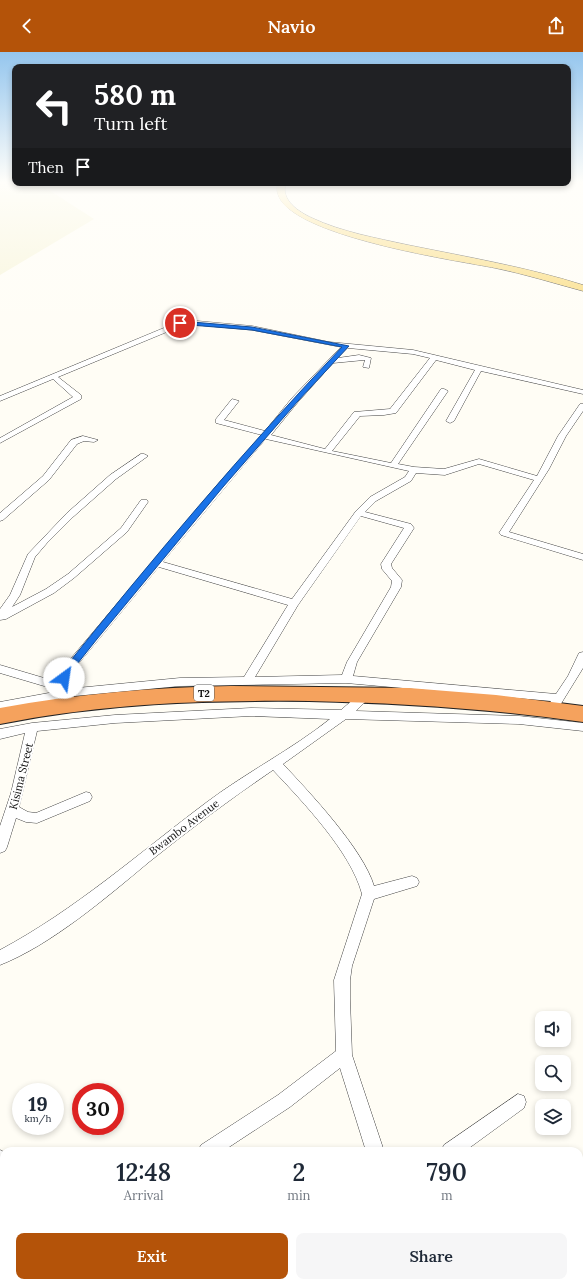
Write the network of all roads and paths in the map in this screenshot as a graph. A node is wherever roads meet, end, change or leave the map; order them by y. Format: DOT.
graph roads {
  1 [pos="374,240"];
  2 [pos="583,288"];
  3 [pos="346,346"];
  4 [pos="436,356"];
  5 [pos="330,362"];
  6 [pos="367,367"];
  7 [pos="479,369"];
  8 [pos="54,377"];
  9 [pos="444,391"];
  10 [pos="583,392"];
  11 [pos="0,399"];
  12 [pos="235,401"];
  13 [pos="583,406"];
  14 [pos="450,421"];
  15 [pos="266,435"];
  16 [pos="94,440"];
  17 [pos="0,441"];
  18 [pos="327,452"];
  19 [pos="144,456"];
  20 [pos="393,466"];
  21 [pos="414,470"];
  22 [pos="539,479"];
  23 [pos="144,502"];
  24 [pos="359,513"];
  25 [pos="0,518"];
  26 [pos="583,557"];
  27 [pos="157,563"];
  28 [pos="294,603"];
  29 [pos="0,618"];
  30 [pos="583,656"];
  31 [pos="0,669"];
  32 [pos="346,679"];
  33 [pos="247,681"];
  34 [pos="65,684"];
  35 [pos="75,692"];
  36 [pos="366,695"];
  37 [pos="583,705"];
  38 [pos="0,706"];
  39 [pos="555,706"];
  40 [pos="583,714"];
  41 [pos="0,716"];
  42 [pos="344,716"];
  43 [pos="32,727"];
  44 [pos="583,727"];
  45 [pos="0,734"];
  46 [pos="274,763"];
  47 [pos="86,797"];
  48 [pos="12,810"];
  49 [pos="0,847"];
  50 [pos="412,882"];
  51 [pos="368,894"];
  52 [pos="0,958"];
  53 [pos="344,1055"];
  54 [pos="518,1102"];
  55 [pos="213,1147"];
  56 [pos="374,1147"];
  57 [pos="456,1147"];
  1 -- 2 [label="main road"];
  3 -- 4 [label="street"];
  3 -- 5 [label="street"];
  3 -- 8 [label="street"];
  4 -- 7 [label="street"];
  4 -- 18 [label="street"];
  5 -- 6 [label="street"];
  5 -- 15 [label="street"];
  7 -- 10 [label="street"];
  7 -- 14 [label="street"];
  8 -- 11 [label="street"];
  8 -- 17 [label="street"];
  9 -- 20 [label="street"];
  12 -- 15 [label="street"];
  13 -- 22 [label="street"];
  15 -- 18 [label="street"];
  15 -- 27 [label="street"];
  16 -- 25 [label="street"];
  18 -- 20 [label="street"];
  19 -- 29 [label="street"];
  20 -- 21 [label="street"];
  21 -- 22 [label="street"];
  21 -- 24 [label="street"];
  22 -- 26 [label="street"];
  23 -- 29 [label="street"];
  24 -- 28 [label="street"];
  24 -- 32 [label="street"];
  27 -- 28 [label="street"];
  27 -- 34 [label="street"];
  28 -- 33 [label="street"];
  30 -- 39 [label="street"];
  31 -- 34 [label="street"];
  32 -- 33 [label="street"];
  32 -- 39 [label="street"];
  33 -- 35 [label="street"];
  34 -- 35 [label="street"];
  35 -- 38 [label="street"];
  36 -- 39 [label="highway, T2"];
  36 -- 41 [label="highway, T2"];
  36 -- 42 [label="street, Bwambo Avenue"];
  37 -- 39 [label="highway"];
  39 -- 40 [label="highway, T2"];
  42 -- 43 [label="street"];
  42 -- 44 [label="street"];
  42 -- 46 [label="street, Bwambo Avenue"];
  43 -- 45 [label="street"];
  43 -- 48 [label="street, Kisima Street"];
  46 -- 51 [label="street"];
  46 -- 52 [label="street, Bwambo Avenue"];
  47 -- 48 [label="street"];
  48 -- 49 [label="street, Kisima Street"];
  50 -- 51 [label="street"];
  51 -- 53 [label="street"];
  53 -- 55 [label="street"];
  53 -- 56 [label="street"];
  54 -- 57 [label="street"];
}
